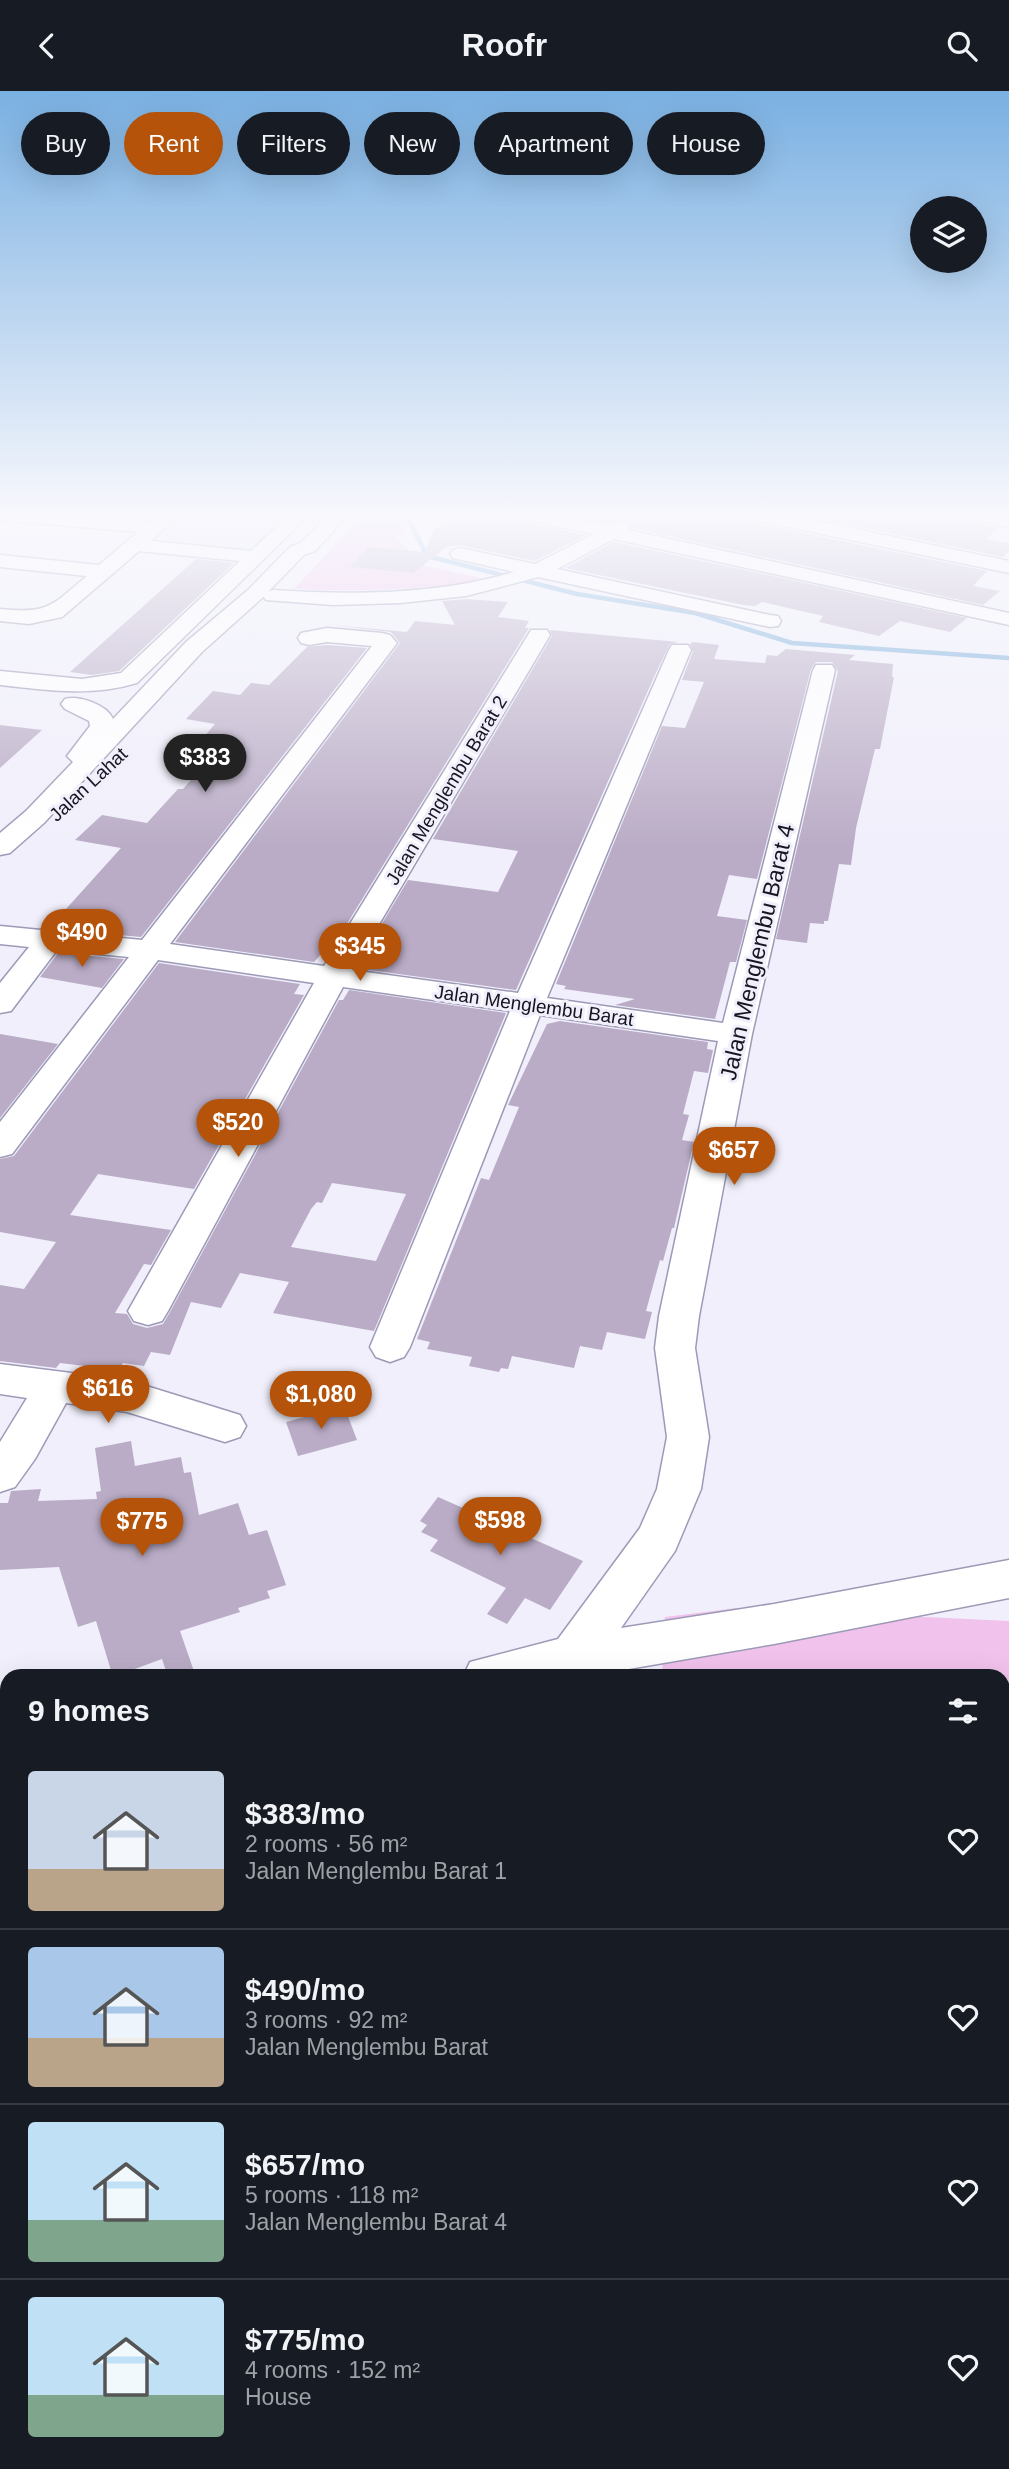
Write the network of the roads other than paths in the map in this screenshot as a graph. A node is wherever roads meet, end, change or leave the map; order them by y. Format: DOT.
graph roads {
  1 [pos="185,625"];
  2 [pos="219,625"];
  3 [pos="229,625"];
  4 [pos="245,625"];
  5 [pos="538,635"];
  6 [pos="309,638"];
  7 [pos="194,647"];
  8 [pos="223,647"];
  9 [pos="680,650"];
  10 [pos="824,670"];
  11 [pos="0,678"];
  12 [pos="160,683"];
  13 [pos="0,697"];
  14 [pos="73,704"];
  15 [pos="134,711"];
  16 [pos="75,797"];
  17 [pos="35,817"];
  18 [pos="0,847"];
  19 [pos="0,861"];
  20 [pos="0,935"];
  21 [pos="50,939"];
  22 [pos="148,950"];
  23 [pos="333,977"];
  24 [pos="0,1004"];
  25 [pos="529,1004"];
  26 [pos="736,1034"];
  27 [pos="0,1146"];
  28 [pos="148,1311"];
  29 [pos="390,1347"];
  30 [pos="0,1378"];
  31 [pos="55,1386"];
  32 [pos="225,1426"];
  33 [pos="0,1475"];
  34 [pos="1009,1579"];
  35 [pos="573,1657"];
  36 [pos="521,1669"];
  1 -- 11 [label="street"];
  2 -- 7 [label="street, Jalan Lahat"];
  3 -- 7 [label="street"];
  4 -- 8 [label="street, Jalan Lahat"];
  5 -- 23 [label="street, Jalan Menglembu Barat 2"];
  6 -- 22 [label="street"];
  7 -- 12 [label="street, Jalan Lahat"];
  8 -- 15 [label="street"];
  8 -- 16 [label="street, Jalan Lahat"];
  9 -- 25 [label="street"];
  10 -- 26 [label="street, Jalan Menglembu Barat 4"];
  12 -- 14 [label="street"];
  12 -- 15 [label="street, Jalan Lahat"];
  13 -- 14 [label="street"];
  14 -- 15 [label="street"];
  14 -- 17 [label="street"];
  15 -- 16 [label="street"];
  15 -- 17 [label="street, Jalan Lahat"];
  16 -- 19 [label="street, Jalan Lahat"];
  17 -- 18 [label="street, Jalan Lahat"];
  20 -- 21 [label="street, Jalan Menglembu Barat"];
  21 -- 22 [label="street, Jalan Menglembu Barat"];
  21 -- 24 [label="street"];
  22 -- 23 [label="street, Jalan Menglembu Barat"];
  22 -- 27 [label="street"];
  23 -- 25 [label="street, Jalan Menglembu Barat"];
  23 -- 28 [label="street, Jalan Menglembu Barat 2"];
  25 -- 26 [label="street, Jalan Menglembu Barat"];
  25 -- 29 [label="street"];
  26 -- 35 [label="street, Jalan Menglembu Barat 4"];
  30 -- 31 [label="street"];
  31 -- 32 [label="street"];
  31 -- 33 [label="street"];
  34 -- 35 [label="street"];
  35 -- 36 [label="street"];
}
